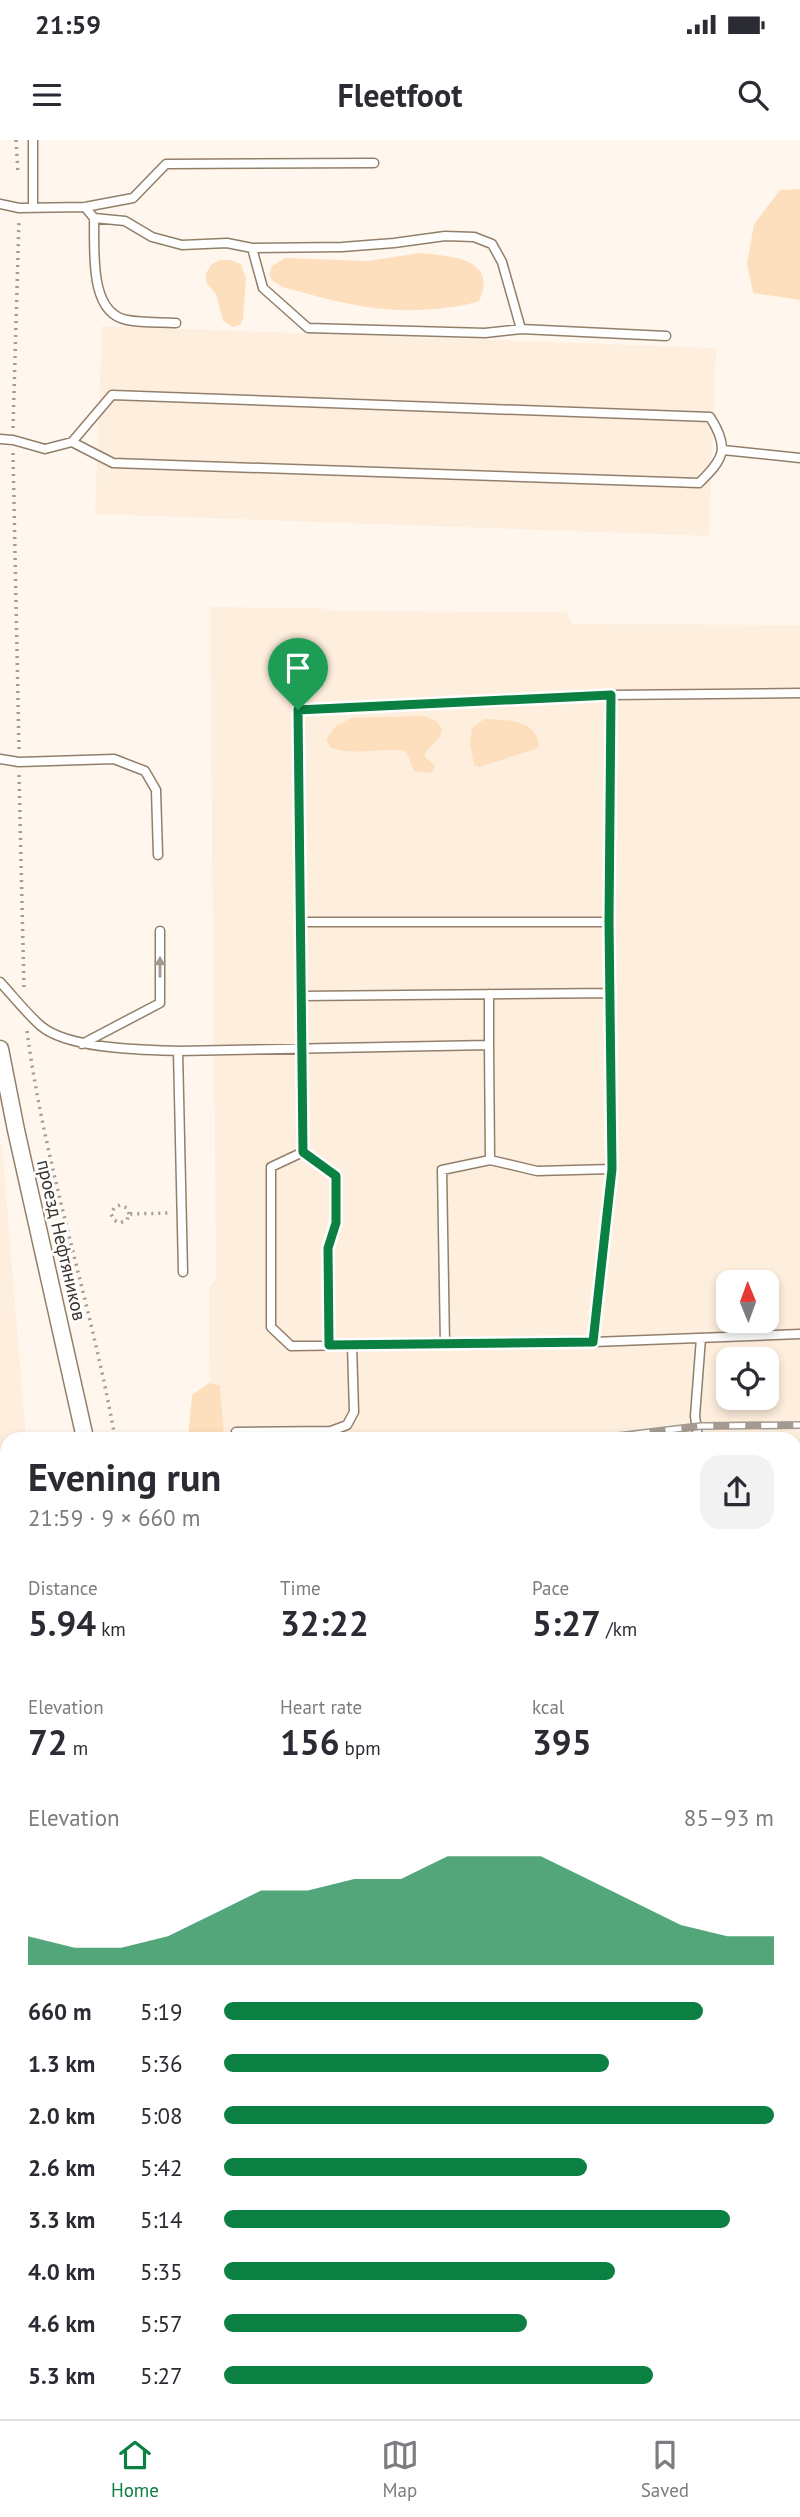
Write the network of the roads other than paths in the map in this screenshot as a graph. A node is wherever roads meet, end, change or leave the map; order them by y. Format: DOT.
graph roads {
  1 [pos="33,140"];
  2 [pos="374,163"];
  3 [pos="0,204"];
  4 [pos="85,207"];
  5 [pos="33,208"];
  6 [pos="94,218"];
  7 [pos="252,248"];
  8 [pos="176,323"];
  9 [pos="521,329"];
  10 [pos="666,337"];
  11 [pos="0,439"];
  12 [pos="72,442"];
  13 [pos="723,450"];
  14 [pos="800,458"];
  15 [pos="800,693"];
  16 [pos="611,695"];
  17 [pos="0,759"];
  18 [pos="158,855"];
  19 [pos="300,922"];
  20 [pos="609,922"];
  21 [pos="160,931"];
  22 [pos="0,982"];
  23 [pos="610,993"];
  24 [pos="489,994"];
  25 [pos="300,996"];
  26 [pos="82,1044"];
  27 [pos="489,1045"];
  28 [pos="301,1048"];
  29 [pos="0,1049"];
  30 [pos="178,1051"];
  31 [pos="303,1152"];
  32 [pos="490,1160"];
  33 [pos="612,1169"];
  34 [pos="183,1272"];
  35 [pos="800,1334"];
  36 [pos="701,1338"];
  37 [pos="593,1342"];
  38 [pos="445,1344"];
  39 [pos="329,1345"];
  40 [pos="352,1345"];
  41 [pos="84,1432"];
  42 [pos="236,1432"];
  43 [pos="697,1432"];
  1 -- 5 [label="lane"];
  2 -- 4 [label="lane"];
  3 -- 5 [label="lane"];
  4 -- 5 [label="lane"];
  4 -- 6 [label="lane"];
  6 -- 7 [label="lane"];
  6 -- 8 [label="lane"];
  7 -- 9 [label="lane"];
  7 -- 9 [label="lane"];
  9 -- 10 [label="lane"];
  11 -- 12 [label="lane"];
  12 -- 13 [label="lane"];
  12 -- 13 [label="lane"];
  13 -- 14 [label="lane"];
  15 -- 16 [label="lane"];
  16 -- 19 [label="lane"];
  16 -- 20 [label="lane"];
  17 -- 18 [label="lane"];
  19 -- 20 [label="lane"];
  19 -- 25 [label="lane"];
  20 -- 23 [label="lane"];
  26 -- 21 [label="lane, one-way"];
  22 -- 26 [label="lane"];
  23 -- 24 [label="lane"];
  23 -- 33 [label="lane"];
  24 -- 25 [label="lane"];
  24 -- 27 [label="lane"];
  25 -- 28 [label="lane"];
  26 -- 30 [label="lane"];
  27 -- 28 [label="lane"];
  27 -- 32 [label="lane"];
  28 -- 30 [label="lane"];
  28 -- 31 [label="lane"];
  29 -- 41 [label="street, проезд Нефтяников"];
  30 -- 34 [label="lane"];
  31 -- 39 [label="lane"];
  31 -- 39 [label="lane"];
  32 -- 33 [label="lane"];
  32 -- 38 [label="lane"];
  33 -- 37 [label="lane"];
  35 -- 36 [label="lane"];
  36 -- 37 [label="lane"];
  36 -- 43 [label="lane"];
  37 -- 38 [label="lane"];
  38 -- 40 [label="lane"];
  39 -- 40 [label="lane"];
  40 -- 42 [label="lane"];
}
